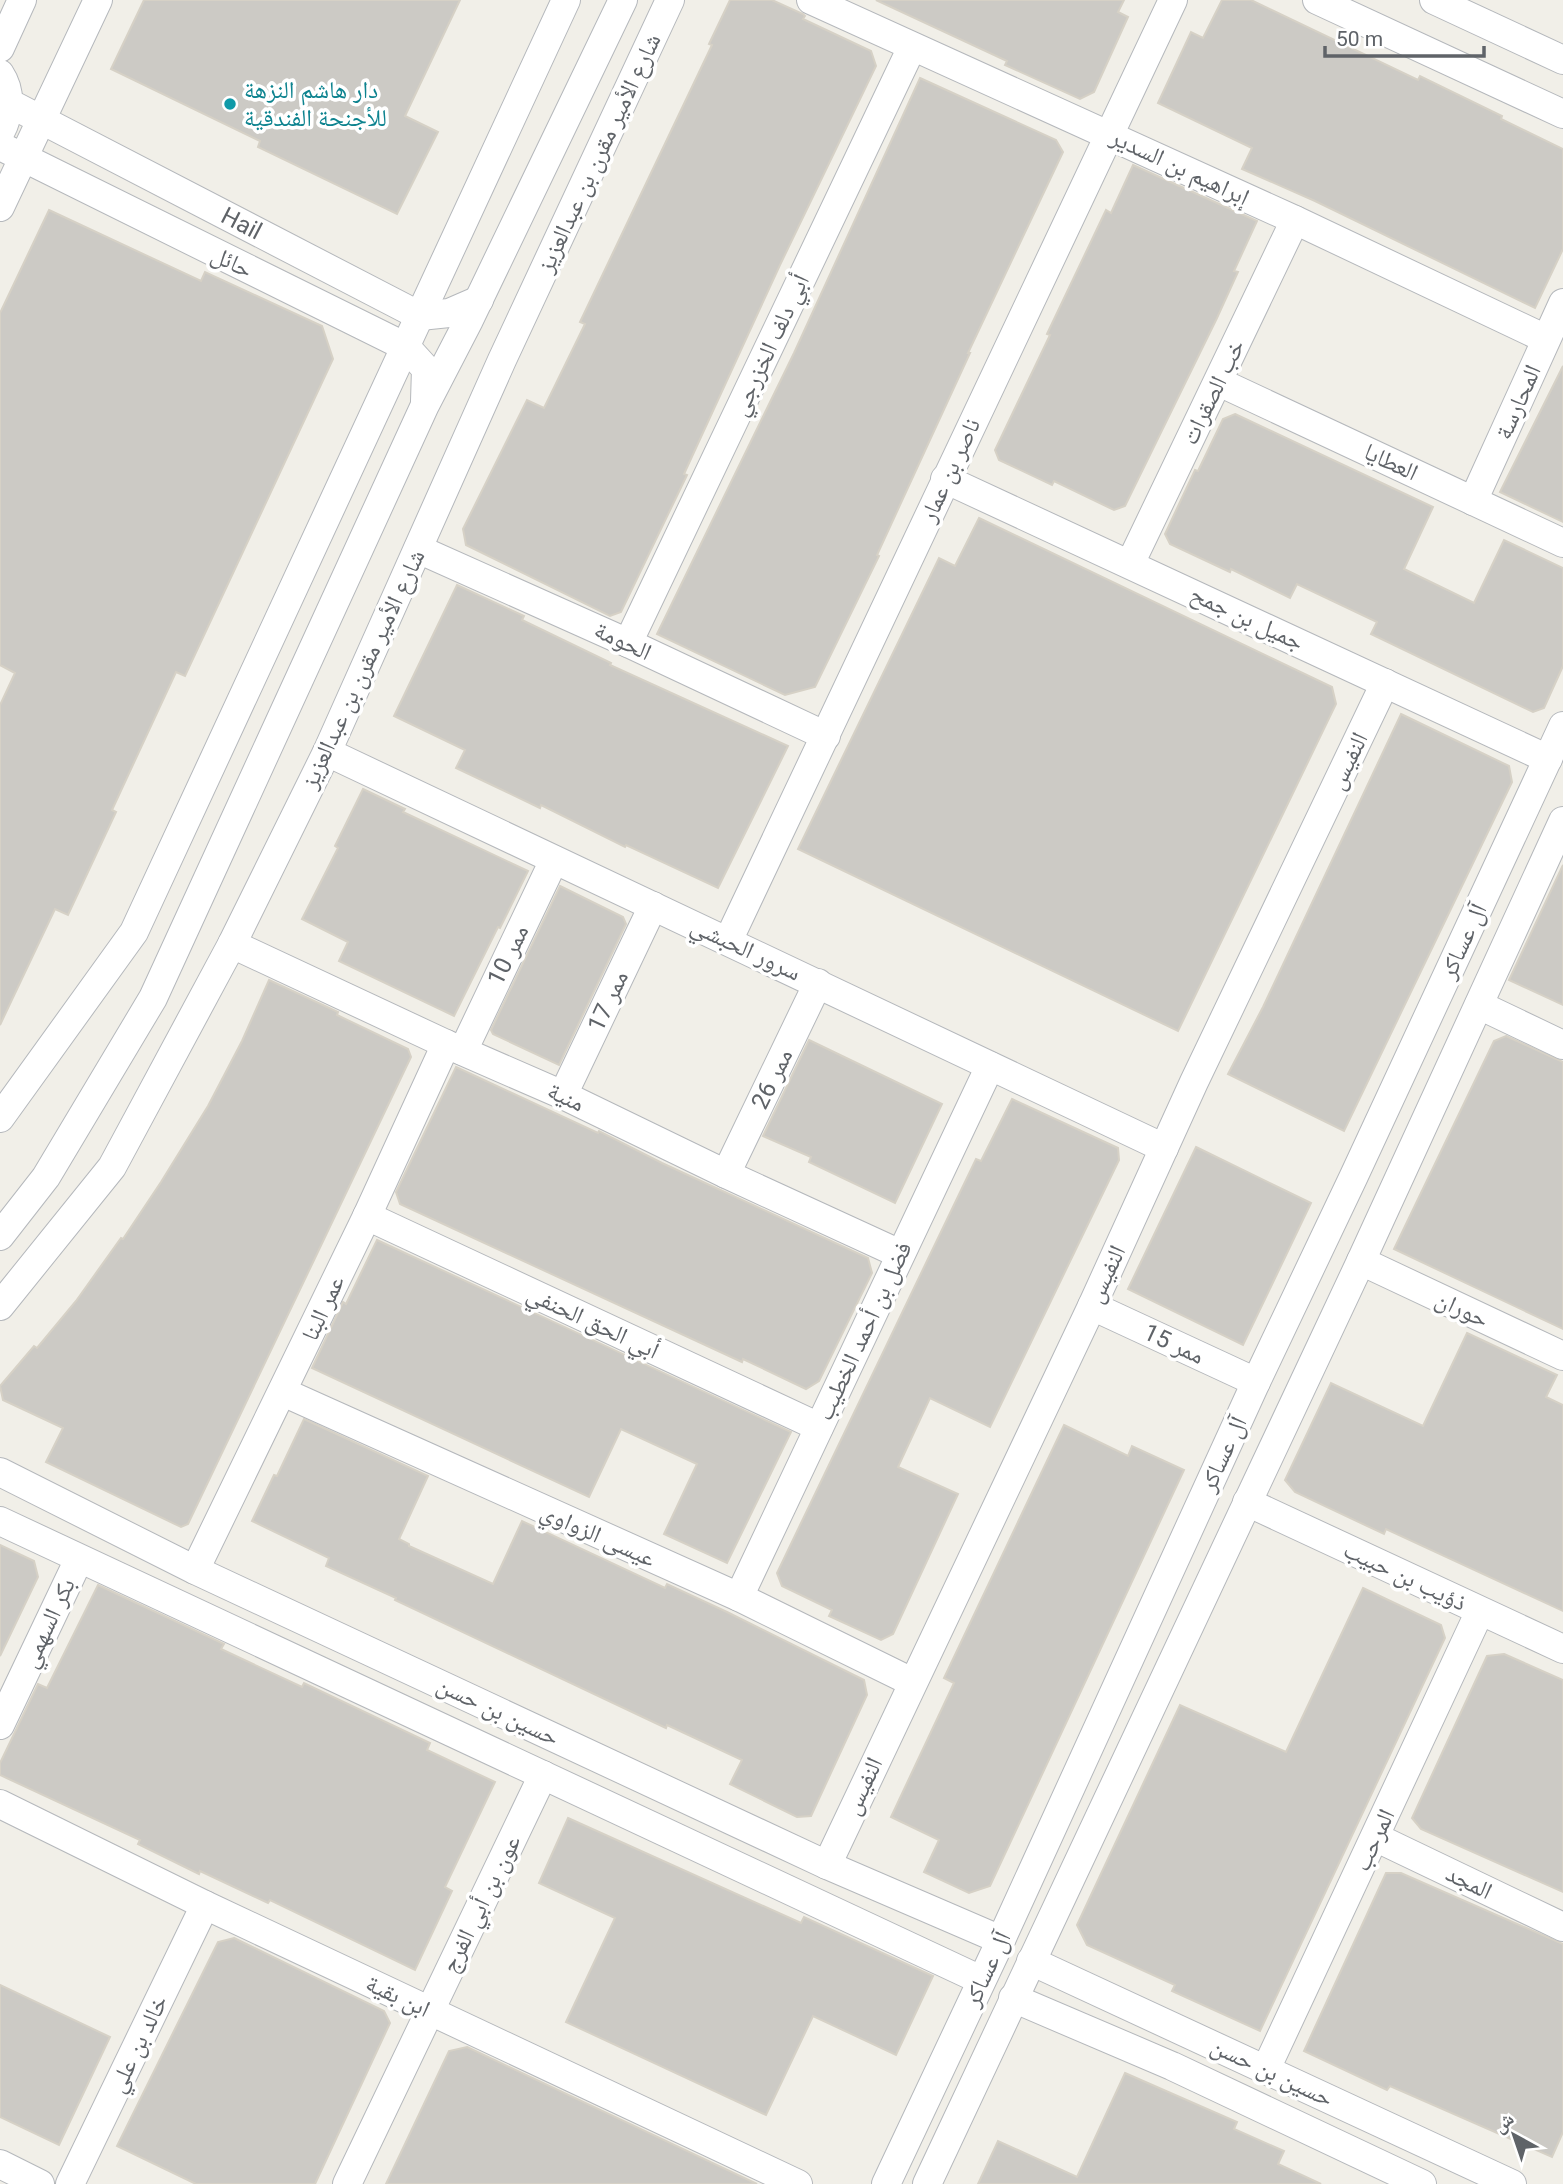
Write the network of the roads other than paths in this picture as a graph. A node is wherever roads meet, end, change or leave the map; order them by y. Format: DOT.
graph roads {
  1 [pos="22,0"];
  2 [pos="98,0"];
  3 [pos="566,0"];
  4 [pos="623,0"];
  5 [pos="670,0"];
  6 [pos="811,0"];
  7 [pos="1173,0"];
  8 [pos="1317,0"];
  9 [pos="1434,0"];
  10 [pos="1483,10"];
  11 [pos="912,47"];
  12 [pos="0,48"];
  13 [pos="1563,60"];
  14 [pos="0,74"];
  15 [pos="9,103"];
  16 [pos="1563,114"];
  17 [pos="41,120"];
  18 [pos="0,133"];
  19 [pos="1110,136"];
  20 [pos="11,152"];
  21 [pos="0,206"];
  22 [pos="1295,220"];
  23 [pos="347,278"];
  24 [pos="479,300"];
  25 [pos="1563,303"];
  26 [pos="330,310"];
  27 [pos="420,316"];
  28 [pos="1546,339"];
  29 [pos="406,347"];
  30 [pos="1219,382"];
  31 [pos="425,405"];
  32 [pos="945,479"];
  33 [pos="1473,501"];
  34 [pos="1563,543"];
  35 [pos="418,549"];
  36 [pos="1130,564"];
  37 [pos="628,643"];
  38 [pos="1385,683"];
  39 [pos="1563,726"];
  40 [pos="826,736"];
  41 [pos="327,752"];
  42 [pos="1548,759"];
  43 [pos="1563,821"];
  44 [pos="554,860"];
  45 [pos="653,906"];
  46 [pos="728,941"];
  47 [pos="232,944"];
  48 [pos="818,983"];
  49 [pos="1479,1005"];
  50 [pos="1563,1045"];
  51 [pos="454,1047"];
  52 [pos="990,1066"];
  53 [pos="563,1095"];
  54 [pos="0,1118"];
  55 [pos="1164,1147"];
  56 [pos="726,1174"];
  57 [pos="1353,1178"];
  58 [pos="1390,1195"];
  59 [pos="367,1216"];
  60 [pos="0,1236"];
  61 [pos="0,1251"];
  62 [pos="900,1254"];
  63 [pos="1361,1261"];
  64 [pos="27,1273"];
  65 [pos="0,1306"];
  66 [pos="1092,1306"];
  67 [pos="1563,1356"];
  68 [pos="1256,1382"];
  69 [pos="283,1392"];
  70 [pos="819,1427"];
  71 [pos="0,1472"];
  72 [pos="1247,1502"];
  73 [pos="0,1521"];
  74 [pos="79,1559"];
  75 [pos="195,1570"];
  76 [pos="739,1597"];
  77 [pos="1480,1611"];
  78 [pos="1563,1649"];
  79 [pos="912,1682"];
  80 [pos="0,1725"];
  81 [pos="543,1775"];
  82 [pos="0,1804"];
  83 [pos="1376,1837"];
  84 [pos="827,1865"];
  85 [pos="205,1905"];
  86 [pos="1563,1927"];
  87 [pos="1001,1940"];
  88 [pos="1031,1961"];
  89 [pos="981,1980"];
  90 [pos="1096,1993"];
  91 [pos="1013,1998"];
  92 [pos="429,2010"];
  93 [pos="1081,2028"];
  94 [pos="1186,2032"];
  95 [pos="1172,2066"];
  96 [pos="1266,2069"];
  97 [pos="0,2164"];
  98 [pos="1404,2180"];
  99 [pos="40,2184"];
  100 [pos="71,2184"];
  101 [pos="347,2184"];
  102 [pos="798,2184"];
  103 [pos="886,2184"];
  104 [pos="927,2184"];
  105 [pos="1511,2184"];
  1 -- 12 [label="street"];
  2 -- 17 [label="street"];
  3 -- 27 [label="street"];
  4 -- 24 [label="street, شارع الأمير مقرن بن عبدالعزيز"];
  5 -- 35 [label="street, شارع الأمير مقرن بن عبدالعزيز"];
  6 -- 11 [label="street, إبراهيم بن السدير"];
  7 -- 19 [label="street, ناصر بن عمار"];
  8 -- 16 [label="street"];
  9 -- 10 [label="street"];
  10 -- 13 [label="street"];
  11 -- 19 [label="street, إبراهيم بن السدير"];
  11 -- 37 [label="street, أبي دلف الخزرجي"];
  14 -- 15 [label="street"];
  15 -- 17 [label="street, Hail"];
  15 -- 18 [label="street"];
  17 -- 20 [label="street"];
  17 -- 23 [label="street, Hail"];
  19 -- 22 [label="street, إبراهيم بن السدير"];
  19 -- 32 [label="street, ناصر بن عمار"];
  20 -- 21 [label="street"];
  20 -- 26 [label="street, حائل"];
  22 -- 28 [label="street, إبراهيم بن السدير"];
  22 -- 30 [label="street, خب الصقرات"];
  23 -- 26 [label="street"];
  23 -- 27 [label="street, Hail"];
  24 -- 27 [label="street"];
  24 -- 31 [label="street, شارع الأمير مقرن بن عبدالعزيز"];
  25 -- 28 [label="street, المحارسة"];
  26 -- 29 [label="street, حائل"];
  27 -- 29 [label="street"];
  28 -- 33 [label="street, المحارسة"];
  29 -- 31 [label="street, حائل"];
  29 -- 54 [label="street"];
  30 -- 33 [label="street, العطايا"];
  30 -- 36 [label="street, خب الصقرات"];
  31 -- 60 [label="street, شارع الأمير مقرن بن عبدالعزيز"];
  32 -- 36 [label="street, جميل بن جمح"];
  32 -- 40 [label="street, ناصر بن عمار"];
  33 -- 34 [label="street, العطايا"];
  35 -- 37 [label="street, الحومة"];
  35 -- 41 [label="street, شارع الأمير مقرن بن عبدالعزيز"];
  36 -- 38 [label="street, جميل بن جمح"];
  37 -- 40 [label="street, الحومة"];
  38 -- 42 [label="street, جميل بن جمح"];
  38 -- 55 [label="street, النفيس"];
  39 -- 42 [label="street, آل عساكر"];
  40 -- 46 [label="street, ناصر بن عمار"];
  41 -- 44 [label="street, سرور الحبشي"];
  41 -- 47 [label="street, شارع الأمير مقرن بن عبدالعزيز"];
  42 -- 57 [label="street, آل عساكر"];
  43 -- 49 [label="street, آل عساكر"];
  44 -- 45 [label="street, سرور الحبشي"];
  44 -- 51 [label="street, ممر 10"];
  45 -- 46 [label="street, سرور الحبشي"];
  45 -- 53 [label="street, ممر 17"];
  46 -- 48 [label="street, سرور الحبشي"];
  47 -- 51 [label="street, منية"];
  47 -- 64 [label="street, شارع الأمير مقرن بن عبدالعزيز"];
  48 -- 52 [label="street, سرور الحبشي"];
  48 -- 56 [label="street, ممر 26"];
  49 -- 50 [label="street"];
  49 -- 58 [label="street, آل عساكر"];
  51 -- 53 [label="street, منية"];
  51 -- 59 [label="street, عمر البنا"];
  52 -- 55 [label="street, سرور الحبشي"];
  52 -- 62 [label="street, فضل بن أحمد الخطيب"];
  53 -- 56 [label="street, منية"];
  55 -- 66 [label="street, النفيس"];
  56 -- 62 [label="street, منية"];
  57 -- 58 [label="street"];
  57 -- 68 [label="street, آل عساكر"];
  58 -- 63 [label="street, آل عساكر"];
  59 -- 69 [label="street, عمر البنا"];
  59 -- 70 [label="street, أبي الحق الحنفي"];
  61 -- 64 [label="street"];
  62 -- 70 [label="street, فضل بن أحمد الخطيب"];
  63 -- 67 [label="street, حوران"];
  63 -- 72 [label="street, آل عساكر"];
  64 -- 65 [label="street, شارع الأمير مقرن بن عبدالعزيز"];
  66 -- 68 [label="street, ممر 15"];
  66 -- 79 [label="street, النفيس"];
  68 -- 87 [label="street, آل عساكر"];
  69 -- 75 [label="street, عمر البنا"];
  69 -- 76 [label="street, عيسى الزواوي"];
  70 -- 76 [label="street, فضل بن أحمد الخطيب"];
  71 -- 75 [label="street, حسين بن حسن"];
  72 -- 77 [label="street, ذؤيب بن حبيب"];
  72 -- 88 [label="street, آل عساكر"];
  73 -- 74 [label="street, حسين بن حسن"];
  74 -- 80 [label="street, بكر السهمي"];
  74 -- 81 [label="street, حسين بن حسن"];
  75 -- 84 [label="street, حسين بن حسن"];
  76 -- 79 [label="street, عيسى الزواوي"];
  77 -- 78 [label="street, ذؤيب بن حبيب"];
  77 -- 83 [label="street, المرحب"];
  79 -- 84 [label="street, النفيس"];
  81 -- 89 [label="street, حسين بن حسن"];
  81 -- 92 [label="street, عون بن أبي الفرج"];
  82 -- 85 [label="street, ابن بقية"];
  83 -- 86 [label="street, المجد"];
  83 -- 96 [label="street, المرحب"];
  84 -- 87 [label="street, حسين بن حسن"];
  85 -- 92 [label="street, ابن بقية"];
  85 -- 100 [label="street, خالد بن علي"];
  87 -- 89 [label="street, آل عساكر"];
  88 -- 90 [label="street, حسين بن حسن"];
  88 -- 91 [label="street, آل عساكر"];
  89 -- 103 [label="street, آل عساكر"];
  90 -- 93 [label="street"];
  90 -- 94 [label="street, حسين بن حسن"];
  91 -- 93 [label="street, حسين بن حسن"];
  91 -- 104 [label="street, آل عساكر"];
  92 -- 101 [label="street, عون بن أبي الفرج"];
  92 -- 102 [label="street, ابن بقية"];
  93 -- 95 [label="street, حسين بن حسن"];
  94 -- 95 [label="street"];
  94 -- 96 [label="street, حسين بن حسن"];
  95 -- 98 [label="street, حسين بن حسن"];
  96 -- 105 [label="street, حسين بن حسن"];
  97 -- 99 [label="street"];
}
